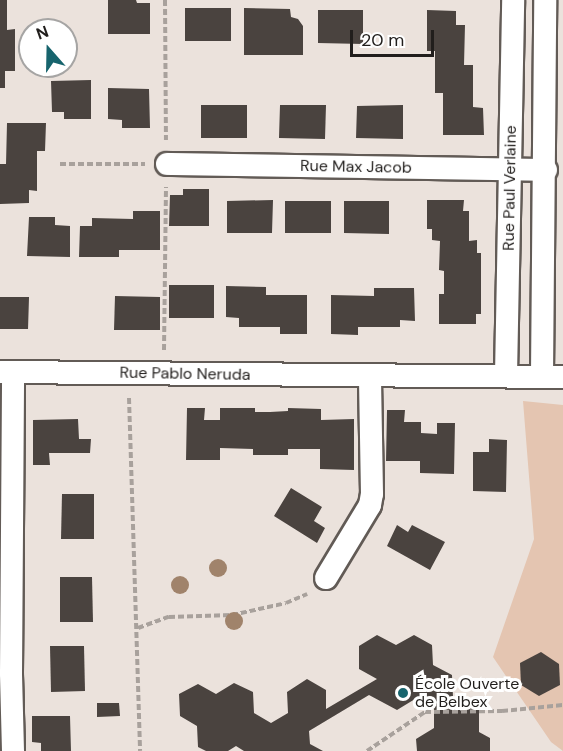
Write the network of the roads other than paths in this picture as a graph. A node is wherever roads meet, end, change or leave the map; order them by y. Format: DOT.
graph roads {
  1 [pos="513,0"];
  2 [pos="545,0"];
  3 [pos="167,164"];
  4 [pos="511,170"];
  5 [pos="546,170"];
  6 [pos="7,372"];
  7 [pos="370,375"];
  8 [pos="506,375"];
  9 [pos="553,376"];
  10 [pos="326,578"];
  11 [pos="5,673"];
  12 [pos="13,751"];
  1 -- 4 [label="street, Rue Paul Verlaine"];
  2 -- 5 [label="street"];
  3 -- 4 [label="street, Rue Max Jacob"];
  4 -- 5 [label="street, Rue Max Jacob"];
  4 -- 8 [label="street, Rue Paul Verlaine"];
  5 -- 9 [label="street"];
  6 -- 7 [label="street, Rue Pablo Neruda"];
  6 -- 11 [label="street"];
  7 -- 8 [label="street, Rue Pablo Neruda"];
  7 -- 10 [label="street"];
  8 -- 9 [label="street, Rue Pablo Neruda"];
  11 -- 12 [label="street"];
}
